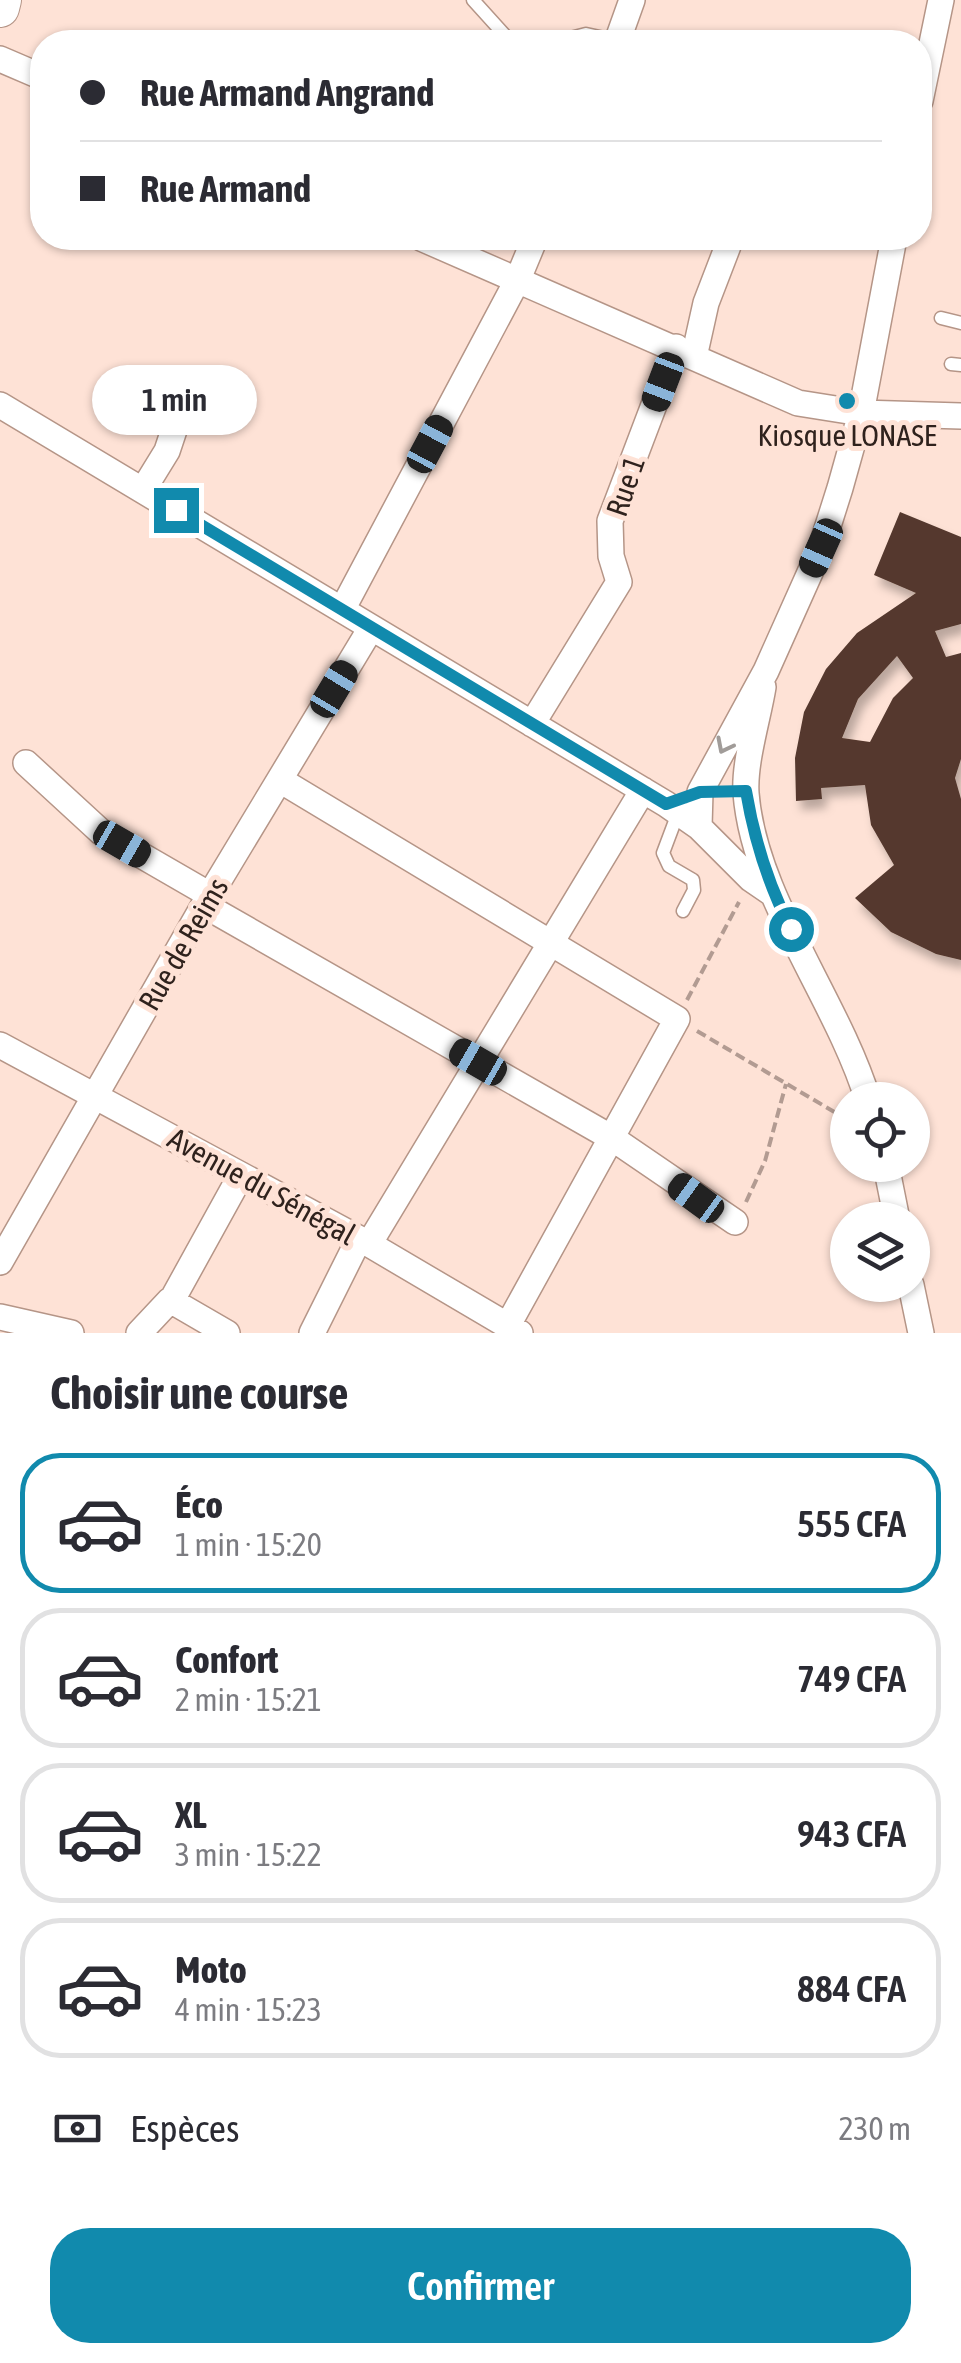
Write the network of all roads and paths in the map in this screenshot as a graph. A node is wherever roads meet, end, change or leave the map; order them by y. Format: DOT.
graph roads {
  1 [pos="473,0"];
  2 [pos="632,0"];
  3 [pos="941,0"];
  4 [pos="500,30"];
  5 [pos="621,30"];
  6 [pos="932,43"];
  7 [pos="0,59"];
  8 [pos="30,72"];
  9 [pos="450,250"];
  10 [pos="530,250"];
  11 [pos="726,250"];
  12 [pos="892,250"];
  13 [pos="518,278"];
  14 [pos="942,318"];
  15 [pos="961,322"];
  16 [pos="685,352"];
  17 [pos="188,388"];
  18 [pos="0,405"];
  19 [pos="862,414"];
  20 [pos="961,416"];
  21 [pos="142,490"];
  22 [pos="342,610"];
  23 [pos="371,628"];
  24 [pos="766,671"];
  25 [pos="532,724"];
  26 [pos="26,762"];
  27 [pos="280,780"];
  28 [pos="643,790"];
  29 [pos="746,791"];
  30 [pos="700,792"];
  31 [pos="681,814"];
  32 [pos="751,821"];
  33 [pos="762,887"];
  34 [pos="207,900"];
  35 [pos="683,911"];
  36 [pos="550,943"];
  37 [pos="677,1019"];
  38 [pos="0,1045"];
  39 [pos="478,1062"];
  40 [pos="862,1082"];
  41 [pos="786,1084"];
  42 [pos="96,1095"];
  43 [pos="830,1110"];
  44 [pos="612,1138"];
  45 [pos="241,1174"];
  46 [pos="735,1222"];
  47 [pos="364,1242"];
  48 [pos="0,1262"];
  49 [pos="172,1300"];
  50 [pos="915,1302"];
  51 [pos="0,1317"];
  52 [pos="33,1329"];
  53 [pos="514,1329"];
  54 [pos="71,1333"];
  55 [pos="139,1333"];
  56 [pos="227,1333"];
  57 [pos="312,1333"];
  58 [pos="921,1333"];
  1 -- 4 [label="lane"];
  2 -- 5 [label="street"];
  3 -- 6 [label="street"];
  7 -- 8 [label="street"];
  9 -- 13 [label="street"];
  10 -- 13 [label="street"];
  11 -- 16 [label="street, Rue 1"];
  12 -- 19 [label="street"];
  13 -- 16 [label="street"];
  13 -- 22 [label="street"];
  14 -- 15 [label="lane"];
  16 -- 19 [label="street"];
  16 -- 25 [label="street, Rue 1"];
  17 -- 21 [label="street"];
  18 -- 21 [label="street"];
  19 -- 20 [label="street"];
  19 -- 24 [label="street"];
  21 -- 22 [label="street"];
  22 -- 23 [label="street"];
  23 -- 25 [label="street"];
  23 -- 27 [label="street, Rue de Reims"];
  24 -- 29 [label="street"];
  24 -- 30 [label="street, one-way"];
  25 -- 28 [label="street"];
  26 -- 34 [label="street"];
  27 -- 34 [label="street, Rue de Reims"];
  27 -- 36 [label="street"];
  28 -- 31 [label="street"];
  28 -- 36 [label="street"];
  29 -- 30 [label="street"];
  29 -- 32 [label="street"];
  30 -- 31 [label="street"];
  31 -- 32 [label="street"];
  31 -- 33 [label="street"];
  31 -- 35 [label="lane"];
  32 -- 33 [label="street"];
  33 -- 37 [label="path"];
  33 -- 40 [label="street"];
  34 -- 39 [label="street"];
  34 -- 42 [label="street, Rue de Reims"];
  36 -- 37 [label="street"];
  36 -- 39 [label="street"];
  37 -- 41 [label="path"];
  37 -- 44 [label="street"];
  38 -- 42 [label="street, Avenue du Sénégal"];
  39 -- 44 [label="street"];
  39 -- 47 [label="street"];
  41 -- 43 [label="path"];
  41 -- 46 [label="path"];
  42 -- 45 [label="street, Avenue du Sénégal"];
  42 -- 48 [label="street, Rue de Reims"];
  44 -- 46 [label="street"];
  44 -- 53 [label="street"];
  45 -- 47 [label="street, Avenue du Sénégal"];
  45 -- 49 [label="street"];
  47 -- 53 [label="street, Avenue du Sénégal"];
  47 -- 57 [label="street"];
  49 -- 55 [label="street"];
  49 -- 56 [label="street"];
  50 -- 58 [label="street"];
  51 -- 52 [label="street"];
  52 -- 54 [label="street"];
}
